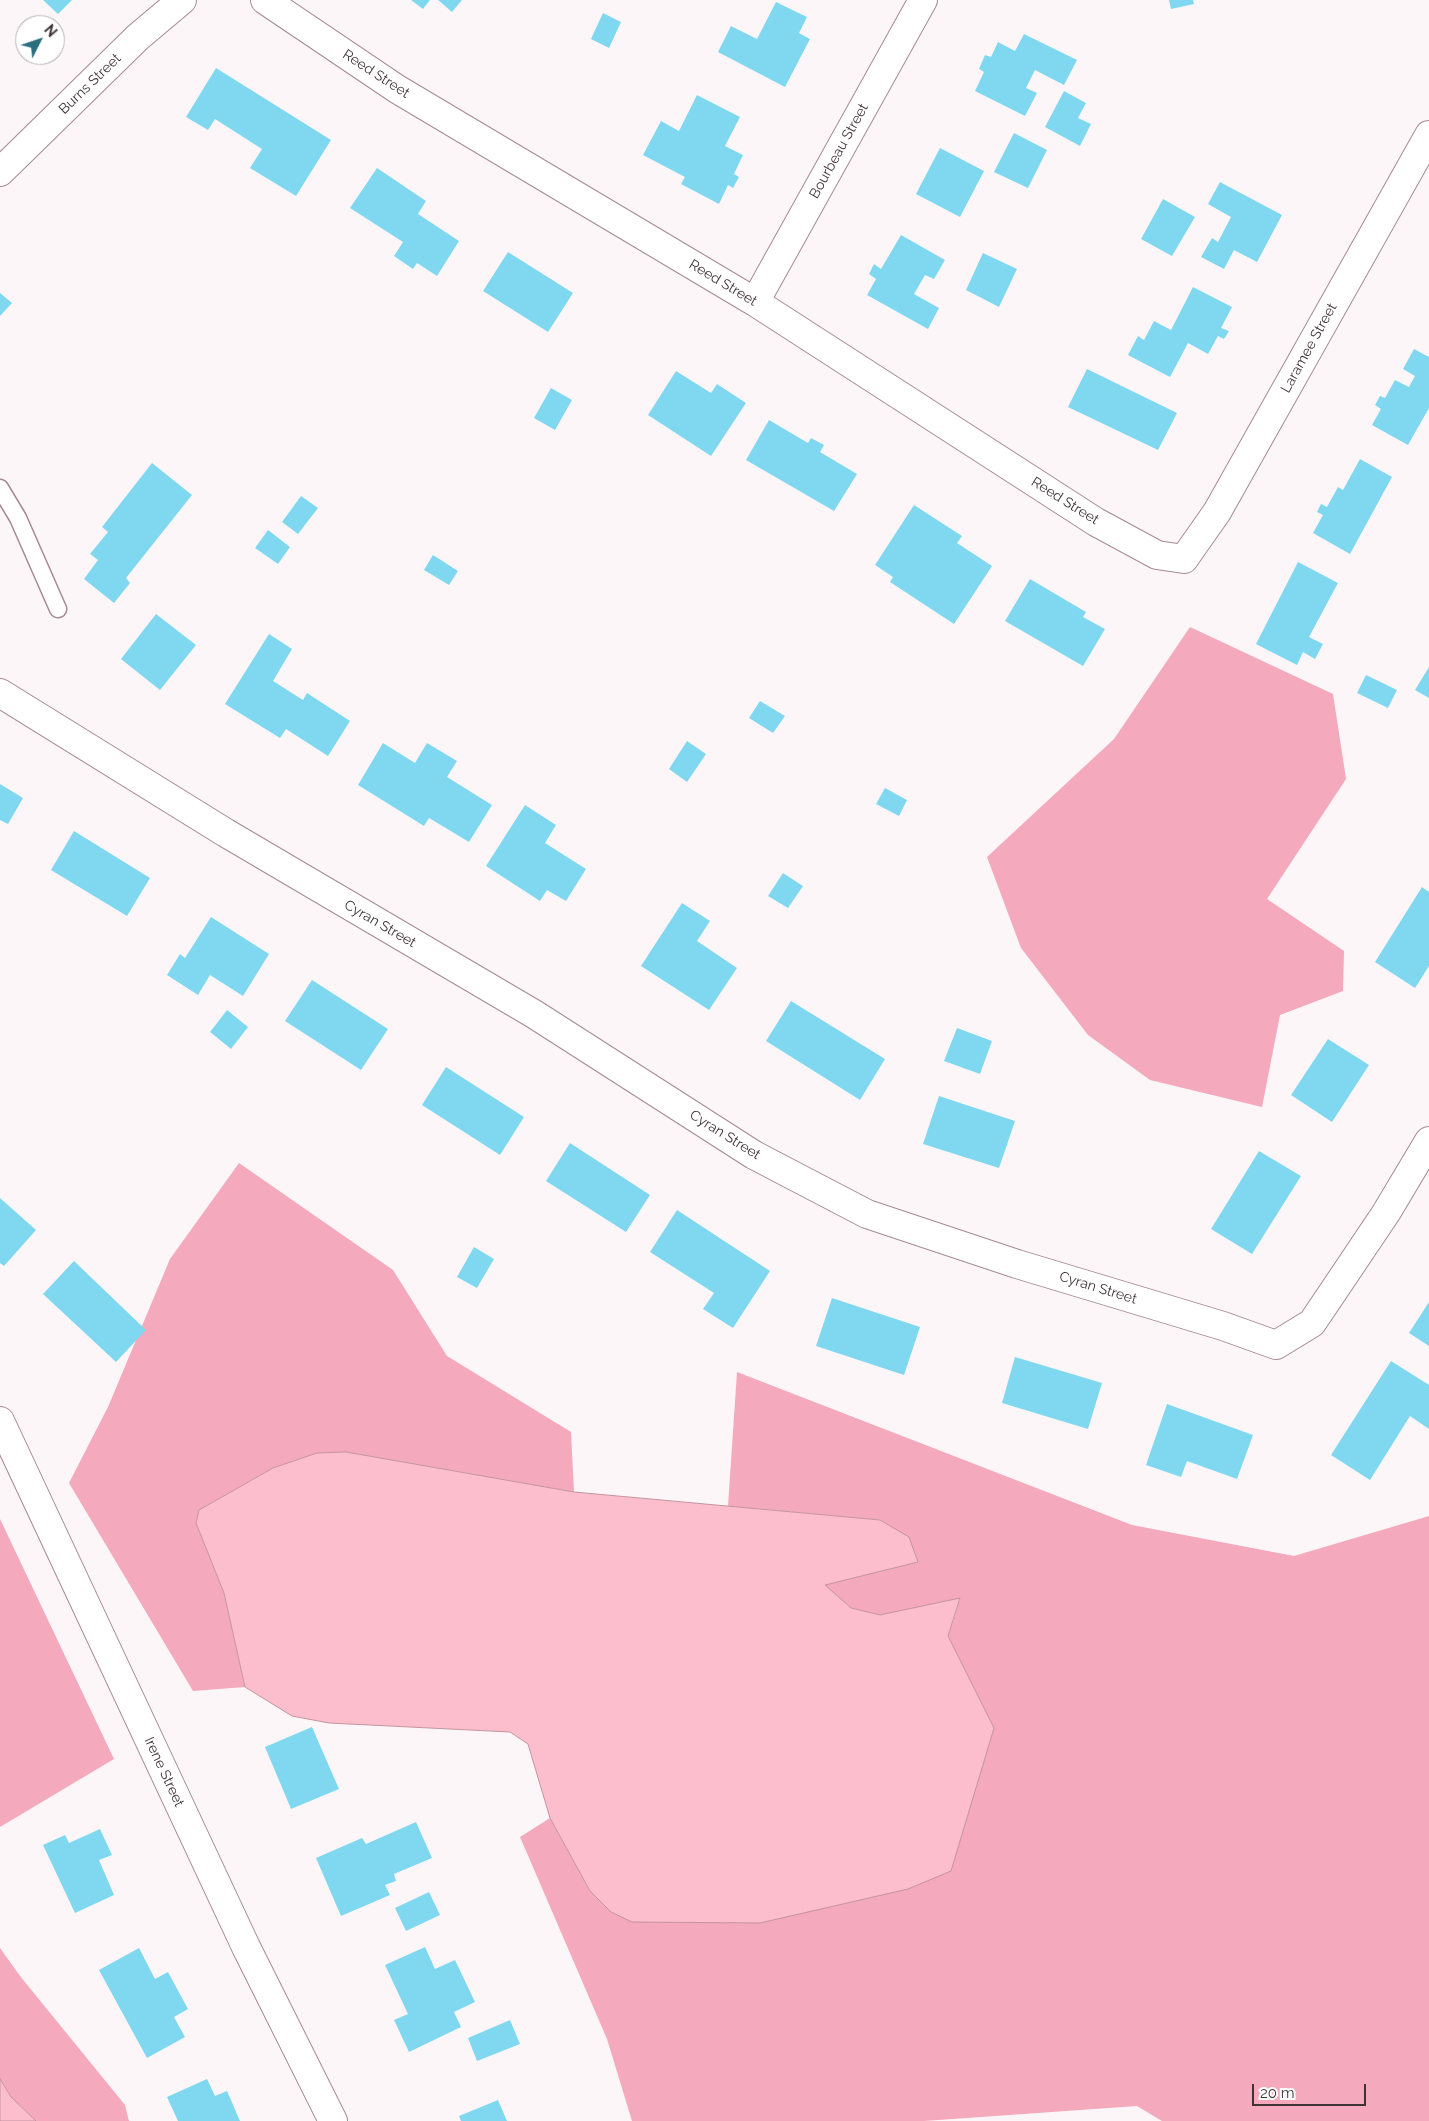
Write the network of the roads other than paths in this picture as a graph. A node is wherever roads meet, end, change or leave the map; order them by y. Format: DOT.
graph roads {
  1 [pos="182,0"];
  2 [pos="265,0"];
  3 [pos="923,0"];
  4 [pos="1429,135"];
  5 [pos="0,172"];
  6 [pos="755,302"];
  7 [pos="0,488"];
  8 [pos="1184,558"];
  9 [pos="58,609"];
  10 [pos="0,693"];
  11 [pos="1429,1141"];
  12 [pos="0,1421"];
  13 [pos="333,2121"];
  1 -- 5 [label="street, Burns Street"];
  2 -- 6 [label="street, Reed Street"];
  3 -- 6 [label="street, Bourbeau Street"];
  4 -- 8 [label="street, Laramee Street"];
  6 -- 8 [label="street, Reed Street"];
  7 -- 9 [label="lane"];
  10 -- 11 [label="street, Cyran Street"];
  12 -- 13 [label="street, Irene Street"];
}
